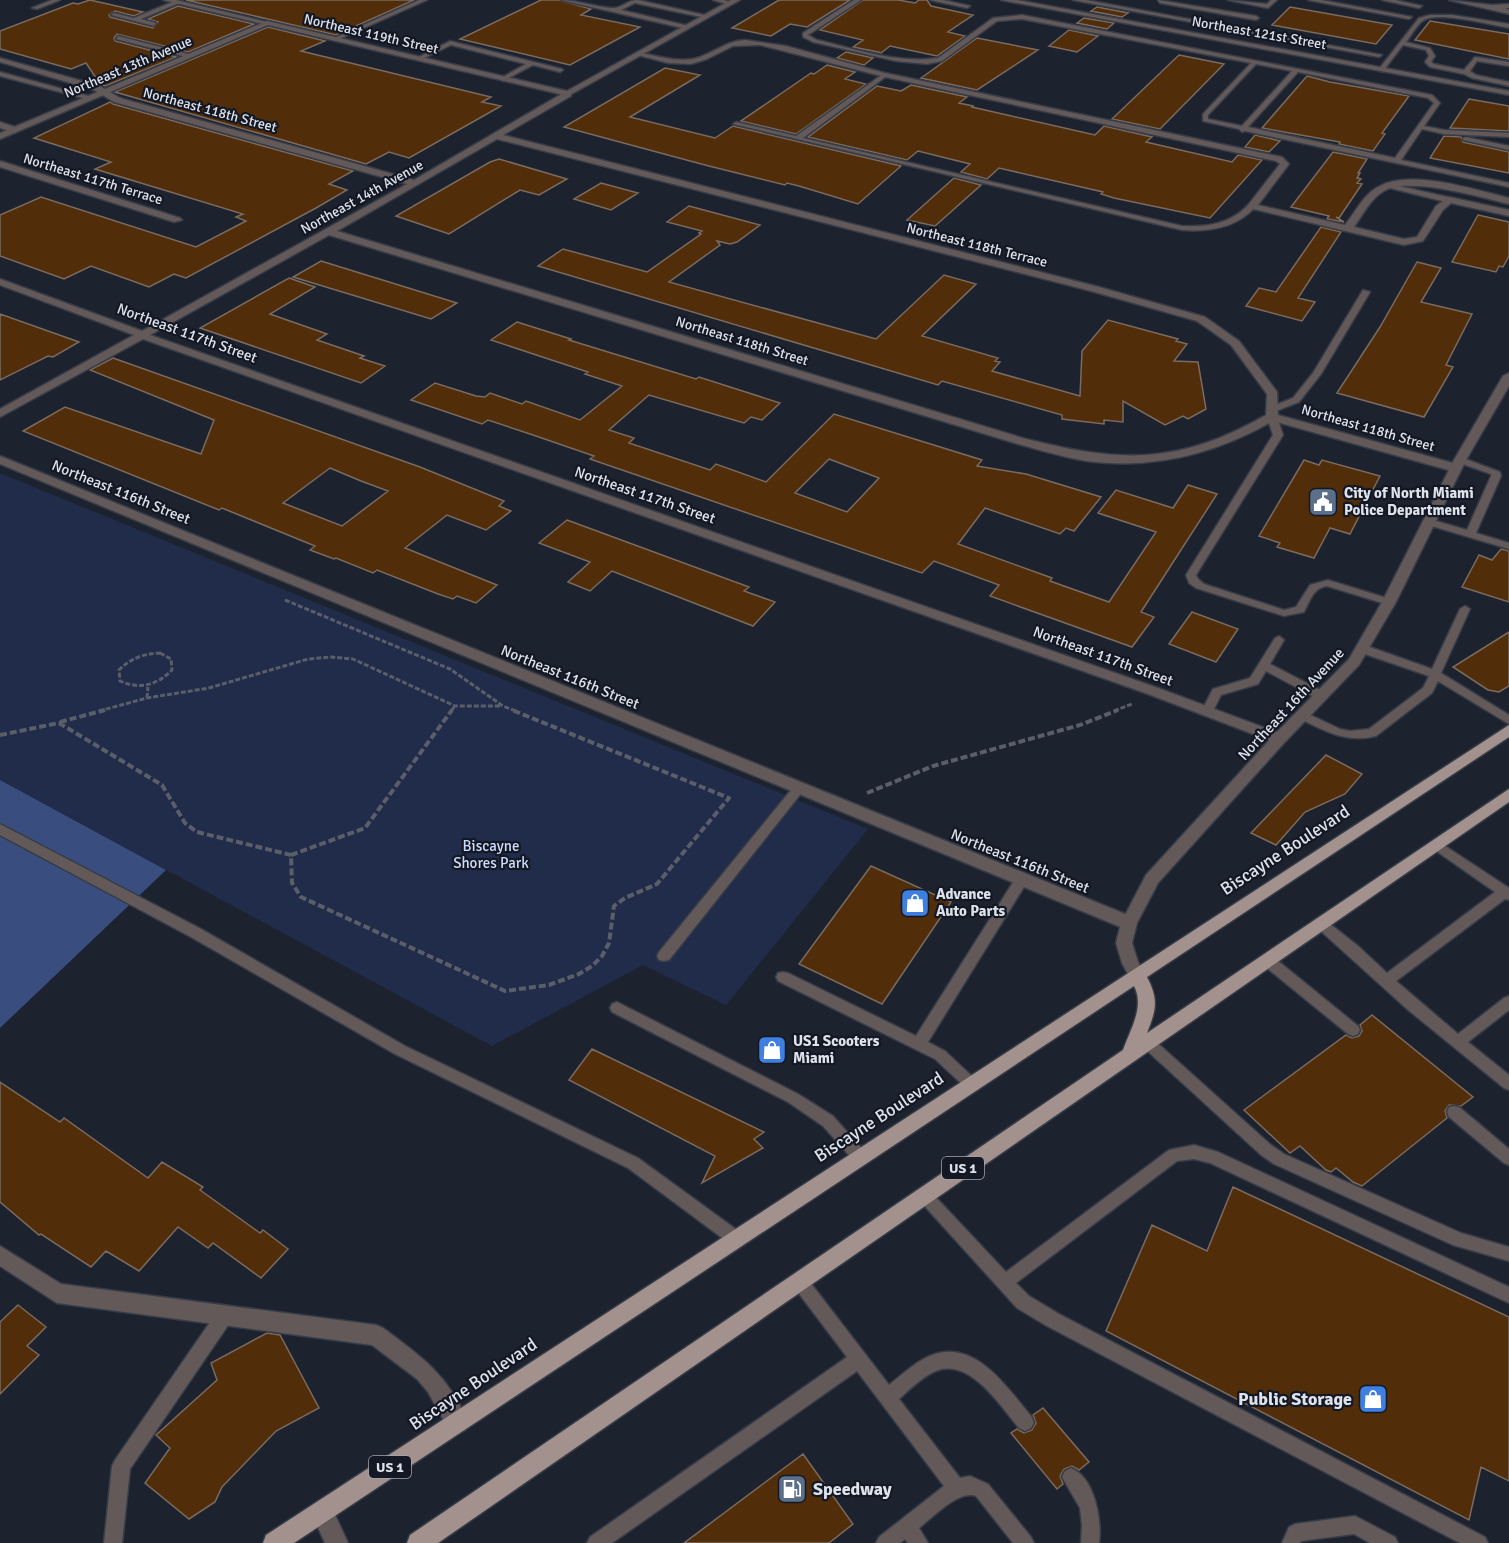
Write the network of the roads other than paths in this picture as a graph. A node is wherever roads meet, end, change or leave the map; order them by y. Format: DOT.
graph roads {
  1 [pos="57,0"];
  2 [pos="167,0"];
  3 [pos="423,0"];
  4 [pos="564,0"];
  5 [pos="716,0"];
  6 [pos="858,0"];
  7 [pos="933,0"];
  8 [pos="1005,0"];
  9 [pos="1076,0"];
  10 [pos="1160,0"];
  11 [pos="1231,0"];
  12 [pos="1274,0"];
  13 [pos="1311,0"];
  14 [pos="1385,0"];
  15 [pos="1453,0"];
  16 [pos="1485,0"];
  17 [pos="1465,1"];
  18 [pos="177,2"];
  19 [pos="733,2"];
  20 [pos="1509,4"];
  21 [pos="967,6"];
  22 [pos="1268,6"];
  23 [pos="1419,6"];
  24 [pos="1492,7"];
  25 [pos="35,8"];
  26 [pos="615,10"];
  27 [pos="1509,12"];
  28 [pos="1147,13"];
  29 [pos="114,15"];
  30 [pos="705,16"];
  31 [pos="1409,17"];
  32 [pos="1256,18"];
  33 [pos="134,20"];
  34 [pos="267,23"];
  35 [pos="154,24"];
  36 [pos="1509,26"];
  37 [pos="687,27"];
  38 [pos="1243,30"];
  39 [pos="118,38"];
  40 [pos="335,39"];
  41 [pos="1402,43"];
  42 [pos="638,54"];
  43 [pos="1379,55"];
  44 [pos="190,56"];
  45 [pos="418,59"];
  46 [pos="0,60"];
  47 [pos="1256,62"];
  48 [pos="532,63"];
  49 [pos="1509,64"];
  50 [pos="1446,68"];
  51 [pos="1297,69"];
  52 [pos="560,70"];
  53 [pos="1381,70"];
  54 [pos="1466,72"];
  55 [pos="0,74"];
  56 [pos="885,75"];
  57 [pos="503,79"];
  58 [pos="1438,80"];
  59 [pos="1509,83"];
  60 [pos="104,92"];
  61 [pos="1506,93"];
  62 [pos="568,94"];
  63 [pos="90,98"];
  64 [pos="736,124"];
  65 [pos="0,125"];
  66 [pos="1420,127"];
  67 [pos="15,130"];
  68 [pos="1242,130"];
  69 [pos="1444,132"];
  70 [pos="1509,134"];
  71 [pos="0,136"];
  72 [pos="495,136"];
  73 [pos="798,138"];
  74 [pos="1509,148"];
  75 [pos="1396,162"];
  76 [pos="0,164"];
  77 [pos="415,183"];
  78 [pos="1389,185"];
  79 [pos="1509,185"];
  80 [pos="1479,195"];
  81 [pos="1449,200"];
  82 [pos="1509,201"];
  83 [pos="1473,205"];
  84 [pos="1252,206"];
  85 [pos="1509,213"];
  86 [pos="177,220"];
  87 [pos="1347,229"];
  88 [pos="328,231"];
  89 [pos="0,282"];
  90 [pos="1366,291"];
  91 [pos="143,334"];
  92 [pos="1509,376"];
  93 [pos="1272,413"];
  94 [pos="0,414"];
  95 [pos="0,460"];
  96 [pos="1458,464"];
  97 [pos="1429,522"];
  98 [pos="1470,534"];
  99 [pos="1509,546"];
  100 [pos="1389,603"];
  101 [pos="1465,609"];
  102 [pos="1279,640"];
  103 [pos="1363,649"];
  104 [pos="1264,665"];
  105 [pos="1436,674"];
  106 [pos="1322,696"];
  107 [pos="1207,712"];
  108 [pos="1302,716"];
  109 [pos="1509,720"];
  110 [pos="1509,730"];
  111 [pos="1279,739"];
  112 [pos="799,788"];
  113 [pos="1509,794"];
  114 [pos="0,829"];
  115 [pos="1436,845"];
  116 [pos="1022,879"];
  117 [pos="1506,894"];
  118 [pos="1129,923"];
  119 [pos="1320,924"];
  120 [pos="663,956"];
  121 [pos="1268,960"];
  122 [pos="1137,975"];
  123 [pos="783,977"];
  124 [pos="1386,981"];
  125 [pos="1509,1002"];
  126 [pos="617,1008"];
  127 [pos="1353,1030"];
  128 [pos="1458,1042"];
  129 [pos="1148,1043"];
  130 [pos="920,1044"];
  131 [pos="1129,1056"];
  132 [pos="971,1084"];
  133 [pos="1509,1084"];
  134 [pos="1454,1112"];
  135 [pos="860,1157"];
  136 [pos="1509,1158"];
  137 [pos="925,1196"];
  138 [pos="735,1238"];
  139 [pos="1509,1254"];
  140 [pos="0,1255"];
  141 [pos="800,1282"];
  142 [pos="1004,1283"];
  143 [pos="1509,1295"];
  144 [pos="225,1315"];
  145 [pos="859,1359"];
  146 [pos="887,1397"];
  147 [pos="457,1422"];
  148 [pos="1025,1422"];
  149 [pos="1071,1477"];
  150 [pos="956,1488"];
  151 [pos="322,1512"];
  152 [pos="907,1526"];
  153 [pos="114,1543"];
  154 [pos="274,1543"];
  155 [pos="337,1543"];
  156 [pos="418,1543"];
  157 [pos="596,1543"];
  158 [pos="885,1543"];
  159 [pos="919,1543"];
  160 [pos="1025,1543"];
  161 [pos="1090,1543"];
  162 [pos="1292,1543"];
  163 [pos="1389,1543"];
  164 [pos="1479,1543"];
  1 -- 25 [label="lane"];
  2 -- 18 [label="street, Northeast 119th Street"];
  3 -- 40 [label="lane"];
  4 -- 26 [label="lane"];
  5 -- 19 [label="lane"];
  6 -- 47 [label="lane"];
  7 -- 21 [label="lane"];
  8 -- 53 [label="street, Northeast 121st Street"];
  9 -- 28 [label="lane"];
  10 -- 28 [label="lane"];
  10 -- 32 [label="lane"];
  11 -- 22 [label="lane"];
  12 -- 22 [label="lane"];
  13 -- 31 [label="lane"];
  14 -- 23 [label="lane"];
  15 -- 17 [label="street"];
  16 -- 20 [label="street"];
  17 -- 24 [label="street"];
  18 -- 33 [label="lane"];
  18 -- 34 [label="street, Northeast 119th Street"];
  19 -- 30 [label="street, Northeast 14th Avenue"];
  20 -- 24 [label="street"];
  22 -- 32 [label="lane"];
  24 -- 27 [label="street"];
  26 -- 30 [label="lane"];
  26 -- 37 [label="lane"];
  28 -- 38 [label="lane"];
  29 -- 33 [label="lane"];
  30 -- 37 [label="street, Northeast 14th Avenue"];
  32 -- 38 [label="lane"];
  33 -- 35 [label="lane"];
  34 -- 40 [label="street, Northeast 119th Street"];
  34 -- 44 [label="street, Northeast 13th Avenue"];
  36 -- 41 [label="lane"];
  37 -- 42 [label="street, Northeast 14th Avenue"];
  38 -- 43 [label="lane"];
  39 -- 44 [label="lane"];
  40 -- 45 [label="street, Northeast 119th Street"];
  41 -- 50 [label="lane"];
  41 -- 53 [label="lane"];
  42 -- 56 [label="street"];
  42 -- 62 [label="street, Northeast 14th Avenue"];
  44 -- 60 [label="street, Northeast 13th Avenue"];
  45 -- 48 [label="lane"];
  45 -- 57 [label="street, Northeast 119th Street"];
  46 -- 60 [label="street, Northeast 118th Street"];
  47 -- 51 [label="lane"];
  47 -- 68 [label="lane"];
  48 -- 52 [label="lane"];
  48 -- 57 [label="lane"];
  49 -- 54 [label="lane"];
  50 -- 54 [label="lane"];
  50 -- 58 [label="lane"];
  51 -- 66 [label="lane"];
  51 -- 68 [label="lane"];
  53 -- 58 [label="street, Northeast 121st Street"];
  54 -- 59 [label="lane"];
  55 -- 63 [label="lane"];
  56 -- 73 [label="lane"];
  56 -- 84 [label="street"];
  57 -- 62 [label="street, Northeast 119th Street"];
  58 -- 61 [label="street, Northeast 121st Street"];
  59 -- 61 [label="lane"];
  60 -- 63 [label="street, Northeast 13th Avenue"];
  60 -- 77 [label="street, Northeast 118th Street"];
  62 -- 72 [label="street, Northeast 14th Avenue"];
  63 -- 67 [label="street, Northeast 13th Avenue"];
  64 -- 73 [label="lane"];
  65 -- 67 [label="street"];
  66 -- 69 [label="lane"];
  66 -- 75 [label="lane"];
  67 -- 71 [label="street, Northeast 13th Avenue"];
  68 -- 75 [label="lane"];
  69 -- 70 [label="lane"];
  69 -- 74 [label="lane"];
  72 -- 77 [label="street, Northeast 14th Avenue"];
  72 -- 93 [label="street, Northeast 118th Terrace"];
  73 -- 84 [label="lane"];
  75 -- 79 [label="lane"];
  76 -- 86 [label="street, Northeast 117th Terrace"];
  77 -- 88 [label="street, Northeast 14th Avenue"];
  78 -- 80 [label="street"];
  78 -- 81 [label="lane"];
  78 -- 87 [label="street"];
  80 -- 82 [label="street"];
  80 -- 83 [label="street"];
  81 -- 83 [label="street"];
  81 -- 87 [label="street"];
  83 -- 85 [label="street"];
  84 -- 87 [label="street"];
  88 -- 91 [label="street, Northeast 14th Avenue"];
  88 -- 93 [label="street, Northeast 118th Street"];
  89 -- 91 [label="street, Northeast 117th Street"];
  90 -- 93 [label="lane"];
  91 -- 94 [label="street, Northeast 14th Avenue"];
  91 -- 107 [label="street, Northeast 117th Street"];
  92 -- 96 [label="street, Northeast 16th Avenue"];
  93 -- 96 [label="street, Northeast 118th Street"];
  93 -- 100 [label="lane"];
  95 -- 112 [label="street, Northeast 116th Street"];
  96 -- 97 [label="street, Northeast 16th Avenue"];
  96 -- 98 [label="lane"];
  97 -- 98 [label="lane"];
  97 -- 100 [label="street, Northeast 16th Avenue"];
  98 -- 99 [label="lane"];
  100 -- 103 [label="street, Northeast 16th Avenue"];
  101 -- 105 [label="lane"];
  102 -- 104 [label="lane"];
  103 -- 105 [label="lane"];
  103 -- 106 [label="street, Northeast 16th Avenue"];
  104 -- 106 [label="lane"];
  104 -- 107 [label="lane"];
  105 -- 108 [label="lane"];
  105 -- 109 [label="lane"];
  106 -- 108 [label="street, Northeast 16th Avenue"];
  107 -- 111 [label="street, Northeast 117th Street"];
  108 -- 111 [label="street, Northeast 16th Avenue"];
  110 -- 122 [label="main road, Biscayne Boulevard / US 1"];
  111 -- 118 [label="street, Northeast 16th Avenue"];
  112 -- 116 [label="street, Northeast 116th Street"];
  112 -- 120 [label="lane"];
  113 -- 115 [label="main road, US 1"];
  114 -- 138 [label="lane"];
  115 -- 117 [label="lane"];
  115 -- 119 [label="main road, US 1"];
  116 -- 118 [label="street, Northeast 116th Street"];
  116 -- 130 [label="lane"];
  117 -- 124 [label="lane"];
  118 -- 122 [label="street, Northeast 16th Avenue"];
  119 -- 121 [label="main road, US 1"];
  119 -- 124 [label="lane"];
  121 -- 127 [label="lane"];
  121 -- 129 [label="main road, US 1"];
  122 -- 131 [label="main road"];
  122 -- 132 [label="main road, Biscayne Boulevard / US 1"];
  123 -- 130 [label="lane"];
  124 -- 128 [label="lane"];
  125 -- 128 [label="lane"];
  126 -- 135 [label="lane"];
  128 -- 133 [label="lane"];
  129 -- 131 [label="main road, US 1"];
  129 -- 139 [label="lane"];
  130 -- 132 [label="lane"];
  131 -- 137 [label="main road, US 1"];
  132 -- 135 [label="main road, Biscayne Boulevard / US 1"];
  134 -- 136 [label="lane"];
  135 -- 138 [label="main road, Biscayne Boulevard / US 1"];
  137 -- 141 [label="main road, US 1"];
  137 -- 142 [label="lane"];
  138 -- 147 [label="main road, Biscayne Boulevard / US 1"];
  140 -- 144 [label="street"];
  141 -- 145 [label="lane"];
  141 -- 156 [label="main road, US 1"];
  142 -- 143 [label="lane"];
  142 -- 164 [label="lane"];
  144 -- 147 [label="street"];
  144 -- 153 [label="lane"];
  145 -- 146 [label="lane"];
  145 -- 157 [label="lane"];
  146 -- 148 [label="lane"];
  146 -- 150 [label="lane"];
  147 -- 151 [label="main road, Biscayne Boulevard / US 1"];
  149 -- 161 [label="lane"];
  150 -- 152 [label="lane"];
  150 -- 160 [label="lane"];
  151 -- 154 [label="main road, Biscayne Boulevard / US 1"];
  151 -- 155 [label="street"];
  152 -- 158 [label="lane"];
  152 -- 159 [label="lane"];
  162 -- 163 [label="lane"];
}
